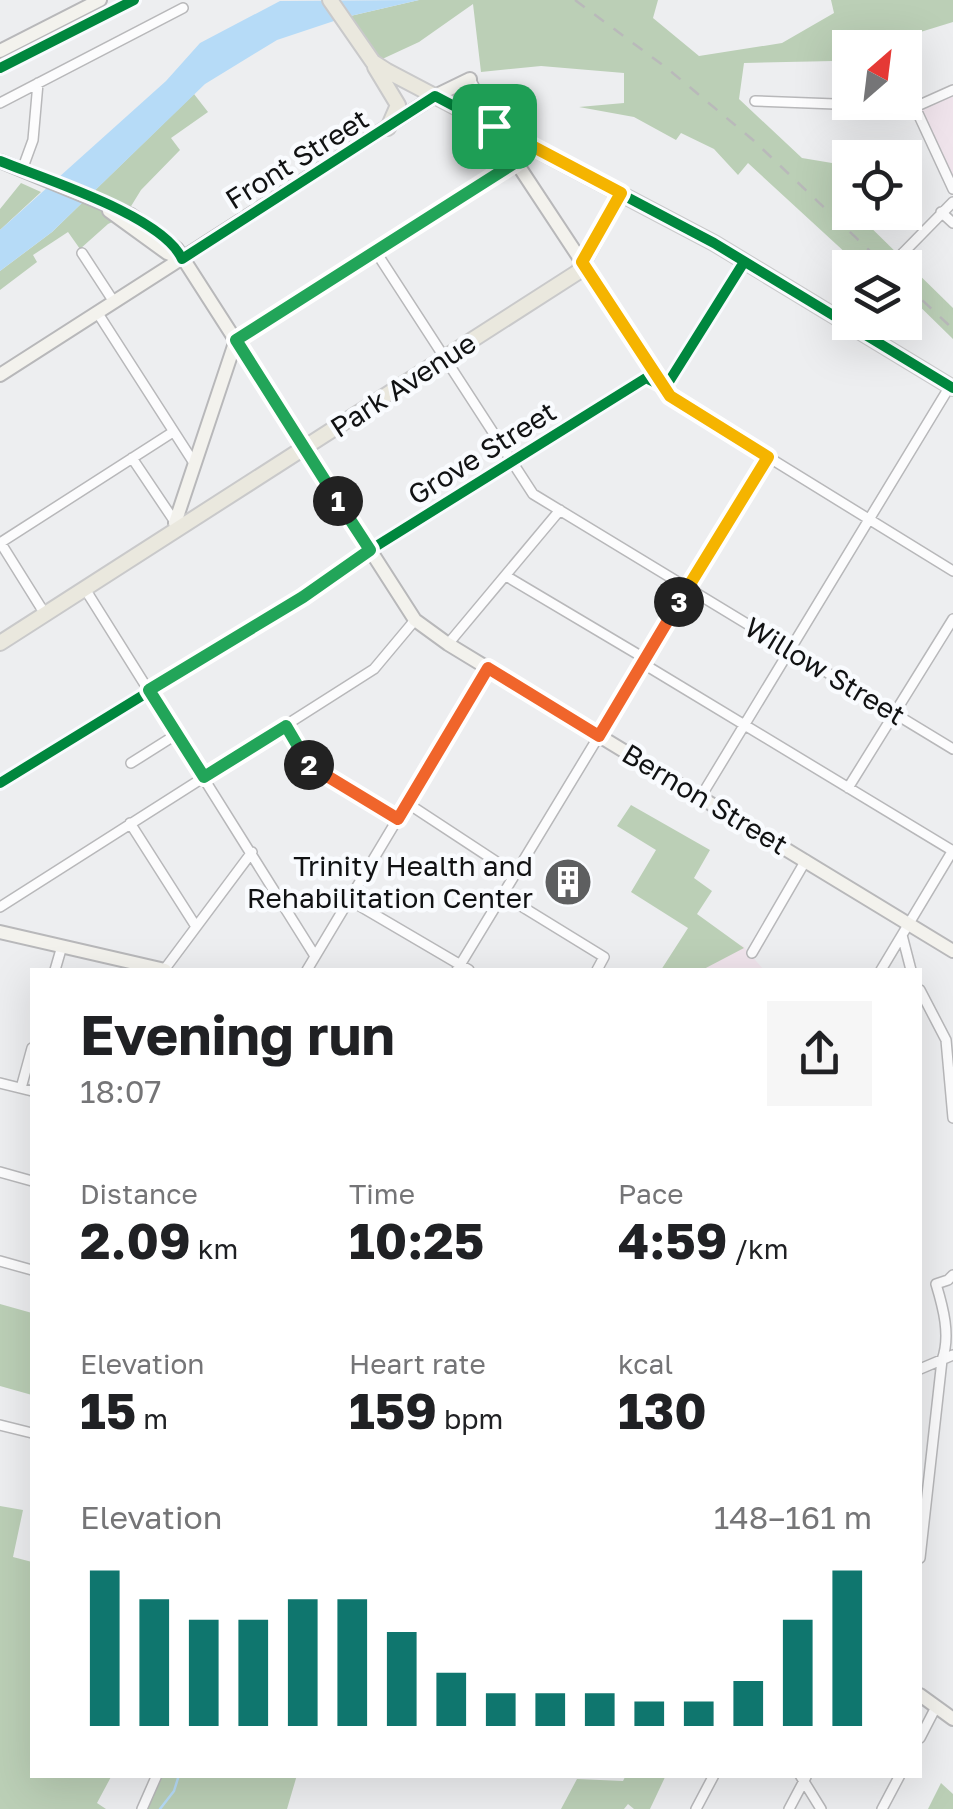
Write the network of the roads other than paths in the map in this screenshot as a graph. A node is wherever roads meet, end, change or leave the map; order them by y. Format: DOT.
graph roads {
  1 [pos="100,0"];
  2 [pos="330,0"];
  3 [pos="183,8"];
  4 [pos="0,54"];
  5 [pos="371,60"];
  6 [pos="470,79"];
  7 [pos="38,83"];
  8 [pos="953,90"];
  9 [pos="435,96"];
  10 [pos="755,102"];
  11 [pos="0,103"];
  12 [pos="832,104"];
  13 [pos="922,104"];
  14 [pos="921,120"];
  15 [pos="494,126"];
  16 [pos="388,128"];
  17 [pos="536,148"];
  18 [pos="0,161"];
  19 [pos="516,162"];
  20 [pos="22,170"];
  21 [pos="953,189"];
  22 [pos="621,193"];
  23 [pos="953,202"];
  24 [pos="941,212"];
  25 [pos="953,223"];
  26 [pos="906,250"];
  27 [pos="376,252"];
  28 [pos="82,253"];
  29 [pos="182,259"];
  30 [pos="582,262"];
  31 [pos="744,262"];
  32 [pos="114,302"];
  33 [pos="98,312"];
  34 [pos="832,313"];
  35 [pos="236,340"];
  36 [pos="877,340"];
  37 [pos="444,359"];
  38 [pos="0,375"];
  39 [pos="660,384"];
  40 [pos="951,387"];
  41 [pos="173,432"];
  42 [pos="304,448"];
  43 [pos="768,457"];
  44 [pos="132,458"];
  45 [pos="194,463"];
  46 [pos="511,463"];
  47 [pos="560,510"];
  48 [pos="870,519"];
  49 [pos="177,525"];
  50 [pos="0,542"];
  51 [pos="370,550"];
  52 [pos="953,571"];
  53 [pos="506,576"];
  54 [pos="688,588"];
  55 [pos="84,589"];
  56 [pos="46,614"];
  57 [pos="953,619"];
  58 [pos="415,620"];
  59 [pos="0,643"];
  60 [pos="448,644"];
  61 [pos="791,650"];
  62 [pos="643,661"];
  63 [pos="488,668"];
  64 [pos="149,690"];
  65 [pos="895,714"];
  66 [pos="286,726"];
  67 [pos="745,726"];
  68 [pos="177,734"];
  69 [pos="599,736"];
  70 [pos="953,749"];
  71 [pos="131,763"];
  72 [pos="204,777"];
  73 [pos="0,783"];
  74 [pos="848,788"];
  75 [pos="700,798"];
  76 [pos="408,804"];
  77 [pos="398,819"];
  78 [pos="130,823"];
  79 [pos="953,851"];
  80 [pos="252,852"];
  81 [pos="806,860"];
  82 [pos="516,874"];
  83 [pos="502,896"];
  84 [pos="348,899"];
  85 [pos="0,907"];
  86 [pos="195,925"];
  87 [pos="905,930"];
  88 [pos="0,932"];
  89 [pos="62,946"];
  90 [pos="953,951"];
  91 [pos="752,954"];
  92 [pos="315,956"];
  93 [pos="56,968"];
  94 [pos="156,968"];
  95 [pos="166,968"];
  96 [pos="307,968"];
  97 [pos="462,968"];
  98 [pos="597,968"];
  99 [pos="883,968"];
  100 [pos="911,968"];
  101 [pos="922,994"];
  102 [pos="30,1055"];
  103 [pos="0,1082"];
  104 [pos="21,1088"];
  105 [pos="30,1090"];
  106 [pos="953,1118"];
  107 [pos="0,1172"];
  108 [pos="30,1180"];
  109 [pos="0,1261"];
  110 [pos="30,1269"];
  111 [pos="953,1275"];
  112 [pos="947,1355"];
  113 [pos="922,1367"];
  114 [pos="0,1424"];
  115 [pos="30,1432"];
  116 [pos="922,1543"];
  117 [pos="922,1696"];
  118 [pos="936,1707"];
  119 [pos="953,1719"];
  120 [pos="922,1734"];
  121 [pos="156,1778"];
  122 [pos="712,1778"];
  123 [pos="804,1778"];
  124 [pos="804,1778"];
  125 [pos="898,1778"];
  126 [pos="142,1809"];
  127 [pos="696,1809"];
  128 [pos="789,1809"];
  129 [pos="820,1809"];
  130 [pos="882,1809"];
  1 -- 4 [label="street"];
  2 -- 5 [label="main road"];
  3 -- 7 [label="street"];
  5 -- 9 [label="main road"];
  5 -- 16 [label="main road"];
  6 -- 9 [label="street, Front Street"];
  6 -- 15 [label="street, Front Street"];
  7 -- 11 [label="street"];
  7 -- 20 [label="street"];
  8 -- 13 [label="street"];
  9 -- 15 [label="main road"];
  9 -- 16 [label="street, Front Street"];
  10 -- 12 [label="street"];
  14 -- 21 [label="street"];
  15 -- 17 [label="main road"];
  15 -- 19 [label="street, Front Street"];
  16 -- 29 [label="street, Front Street"];
  17 -- 19 [label="street"];
  17 -- 22 [label="main road"];
  18 -- 20 [label="street, Bernon Street"];
  19 -- 27 [label="street"];
  19 -- 30 [label="street"];
  20 -- 29 [label="street, Bernon Street"];
  22 -- 30 [label="main road, Park Avenue"];
  22 -- 31 [label="main road"];
  23 -- 24 [label="street"];
  24 -- 25 [label="street"];
  24 -- 26 [label="street, bridge"];
  27 -- 35 [label="street"];
  27 -- 37 [label="street, Willow Street"];
  28 -- 32 [label="street"];
  29 -- 32 [label="street, Front Street"];
  29 -- 35 [label="street, Bernon Street"];
  30 -- 37 [label="main road, Park Avenue"];
  30 -- 39 [label="street"];
  31 -- 34 [label="main road"];
  31 -- 39 [label="street"];
  32 -- 33 [label="street, Front Street"];
  33 -- 38 [label="street, Front Street"];
  33 -- 41 [label="street"];
  35 -- 42 [label="street, Bernon Street"];
  35 -- 45 [label="street"];
  36 -- 40 [label="main road"];
  37 -- 42 [label="main road, Park Avenue"];
  37 -- 46 [label="street, Willow Street"];
  39 -- 43 [label="street"];
  39 -- 46 [label="street, Grove Street"];
  40 -- 48 [label="street"];
  41 -- 44 [label="street"];
  41 -- 45 [label="street"];
  42 -- 49 [label="main road, Park Avenue"];
  42 -- 51 [label="street, Bernon Street"];
  43 -- 48 [label="street"];
  43 -- 54 [label="street"];
  44 -- 49 [label="street"];
  44 -- 50 [label="street"];
  45 -- 49 [label="street"];
  46 -- 47 [label="street, Willow Street"];
  46 -- 51 [label="street, Grove Street"];
  47 -- 53 [label="street"];
  47 -- 54 [label="street, Willow Street"];
  48 -- 52 [label="street"];
  48 -- 61 [label="street"];
  49 -- 55 [label="main road, Park Avenue"];
  50 -- 56 [label="street"];
  51 -- 58 [label="street, Bernon Street"];
  51 -- 64 [label="street, Grove Street"];
  53 -- 60 [label="street"];
  53 -- 62 [label="street"];
  54 -- 61 [label="street, Willow Street"];
  54 -- 62 [label="street"];
  55 -- 56 [label="main road, Park Avenue"];
  55 -- 64 [label="street"];
  56 -- 59 [label="main road, Park Avenue"];
  57 -- 65 [label="street"];
  58 -- 60 [label="street, Bernon Street"];
  58 -- 66 [label="street"];
  60 -- 63 [label="street, Bernon Street"];
  61 -- 65 [label="street, Willow Street"];
  61 -- 67 [label="street"];
  62 -- 67 [label="street"];
  62 -- 69 [label="street"];
  63 -- 69 [label="street, Bernon Street"];
  63 -- 76 [label="street"];
  64 -- 68 [label="street"];
  64 -- 73 [label="street, Grove Street"];
  65 -- 70 [label="street, Willow Street"];
  65 -- 74 [label="street"];
  66 -- 72 [label="street"];
  66 -- 77 [label="street"];
  67 -- 74 [label="street"];
  67 -- 75 [label="street"];
  68 -- 71 [label="street"];
  68 -- 72 [label="street"];
  69 -- 75 [label="street, Bernon Street"];
  69 -- 82 [label="street"];
  72 -- 78 [label="street"];
  72 -- 80 [label="street"];
  74 -- 79 [label="street"];
  75 -- 81 [label="street, Bernon Street"];
  76 -- 77 [label="street"];
  76 -- 82 [label="street"];
  77 -- 84 [label="street"];
  78 -- 85 [label="street"];
  78 -- 86 [label="street"];
  79 -- 87 [label="street"];
  80 -- 86 [label="street"];
  80 -- 92 [label="street"];
  81 -- 87 [label="street, Bernon Street"];
  81 -- 91 [label="street"];
  82 -- 83 [label="street"];
  83 -- 97 [label="street"];
  83 -- 98 [label="street"];
  84 -- 92 [label="street"];
  84 -- 97 [label="street"];
  86 -- 95 [label="street"];
  87 -- 90 [label="street, Bernon Street"];
  87 -- 99 [label="street"];
  87 -- 100 [label="street"];
  88 -- 89 [label="street"];
  89 -- 93 [label="street"];
  89 -- 94 [label="street"];
  92 -- 96 [label="street"];
  101 -- 106 [label="street"];
  102 -- 104 [label="street"];
  103 -- 104 [label="street"];
  104 -- 105 [label="street"];
  107 -- 108 [label="street"];
  109 -- 110 [label="street"];
  111 -- 112 [label="street"];
  112 -- 113 [label="street"];
  112 -- 116 [label="street"];
  114 -- 115 [label="street"];
  117 -- 118 [label="street"];
  118 -- 119 [label="street"];
  118 -- 120 [label="street"];
  121 -- 126 [label="street"];
  122 -- 127 [label="street"];
  123 -- 128 [label="street"];
  124 -- 129 [label="street"];
  125 -- 130 [label="street"];
}
